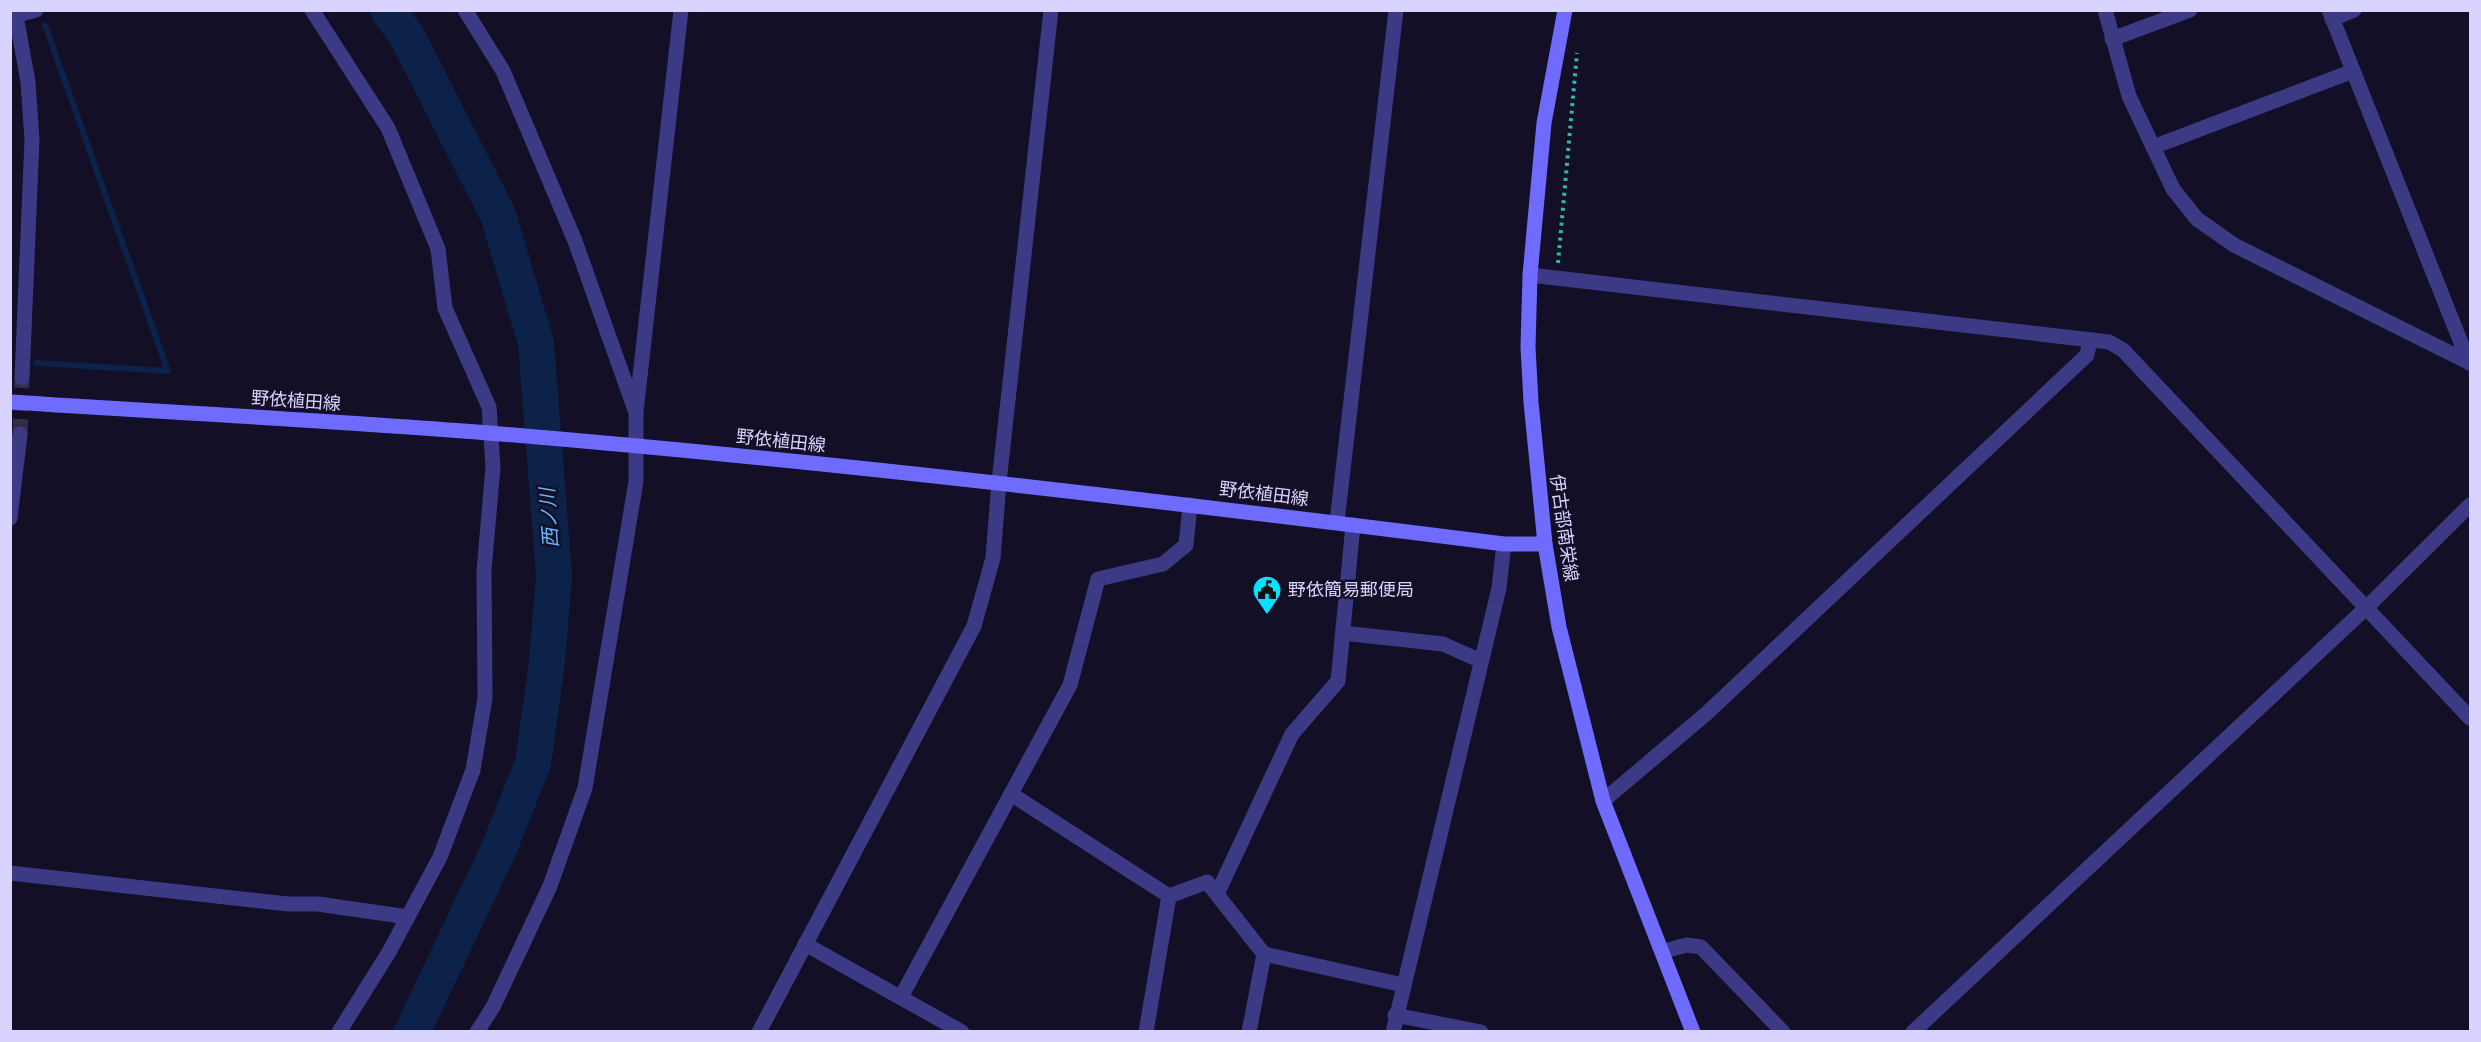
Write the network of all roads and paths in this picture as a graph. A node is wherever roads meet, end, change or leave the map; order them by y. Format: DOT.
graph roads {
  1 [pos="36,10"];
  2 [pos="312,10"];
  3 [pos="465,10"];
  4 [pos="681,10"];
  5 [pos="1051,10"];
  6 [pos="1396,10"];
  7 [pos="1565,10"];
  8 [pos="2105,10"];
  9 [pos="2190,10"];
  10 [pos="2354,10"];
  11 [pos="14,15"];
  12 [pos="2330,15"];
  13 [pos="2112,39"];
  14 [pos="1577,45"];
  15 [pos="2353,71"];
  16 [pos="2153,147"];
  17 [pos="1558,267"];
  18 [pos="1530,275"];
  19 [pos="2090,340"];
  20 [pos="2470,363"];
  21 [pos="22,378"];
  22 [pos="10,402"];
  23 [pos="636,412"];
  24 [pos="20,434"];
  25 [pos="999,482"];
  26 [pos="1190,505"];
  27 [pos="2470,506"];
  28 [pos="10,518"];
  29 [pos="1337,522"];
  30 [pos="1353,525"];
  31 [pos="1504,544"];
  32 [pos="1545,544"];
  33 [pos="2367,608"];
  34 [pos="1343,633"];
  35 [pos="1482,661"];
  36 [pos="2470,718"];
  37 [pos="1011,794"];
  38 [pos="1603,801"];
  39 [pos="10,873"];
  40 [pos="1217,894"];
  41 [pos="1169,896"];
  42 [pos="408,917"];
  43 [pos="806,944"];
  44 [pos="1664,951"];
  45 [pos="1264,954"];
  46 [pos="1403,985"];
  47 [pos="901,997"];
  48 [pos="1395,1015"];
  49 [pos="339,1032"];
  50 [pos="477,1032"];
  51 [pos="759,1032"];
  52 [pos="962,1032"];
  53 [pos="1146,1032"];
  54 [pos="1249,1032"];
  55 [pos="1393,1032"];
  56 [pos="1480,1032"];
  57 [pos="1693,1032"];
  58 [pos="1783,1032"];
  59 [pos="1913,1032"];
  1 -- 11 [label="street"];
  2 -- 42 [label="street"];
  3 -- 23 [label="street"];
  4 -- 23 [label="street"];
  5 -- 25 [label="street"];
  6 -- 29 [label="street"];
  7 -- 18 [label="main road, 伊古部南栄線"];
  8 -- 13 [label="street"];
  9 -- 13 [label="street"];
  10 -- 12 [label="street"];
  11 -- 21 [label="street"];
  12 -- 15 [label="street"];
  13 -- 16 [label="street"];
  14 -- 17 [label="path"];
  15 -- 16 [label="street"];
  15 -- 20 [label="street"];
  16 -- 20 [label="street"];
  18 -- 19 [label="street"];
  18 -- 32 [label="main road, 伊古部南栄線"];
  19 -- 33 [label="street"];
  19 -- 38 [label="street"];
  22 -- 25 [label="main road, 野依植田線"];
  23 -- 50 [label="street"];
  24 -- 28 [label="street"];
  25 -- 26 [label="main road, 野依植田線"];
  25 -- 43 [label="street"];
  26 -- 29 [label="main road, 野依植田線"];
  26 -- 37 [label="street"];
  27 -- 33 [label="street"];
  29 -- 30 [label="main road, 野依植田線"];
  30 -- 31 [label="main road, 野依植田線"];
  30 -- 34 [label="street"];
  31 -- 32 [label="main road, 野依植田線"];
  31 -- 35 [label="street"];
  32 -- 38 [label="main road, 伊古部南栄線"];
  33 -- 36 [label="street"];
  33 -- 59 [label="street"];
  34 -- 35 [label="street"];
  34 -- 40 [label="street"];
  35 -- 46 [label="street"];
  37 -- 41 [label="street"];
  37 -- 47 [label="street"];
  38 -- 44 [label="main road, 伊古部南栄線"];
  39 -- 42 [label="street"];
  40 -- 41 [label="street"];
  40 -- 45 [label="street"];
  41 -- 53 [label="street"];
  42 -- 49 [label="street"];
  43 -- 47 [label="street"];
  43 -- 51 [label="street"];
  44 -- 57 [label="main road, 伊古部南栄線"];
  44 -- 58 [label="street"];
  45 -- 46 [label="street"];
  45 -- 54 [label="street"];
  46 -- 48 [label="street"];
  47 -- 52 [label="street"];
  48 -- 55 [label="street"];
  48 -- 56 [label="street"];
}
